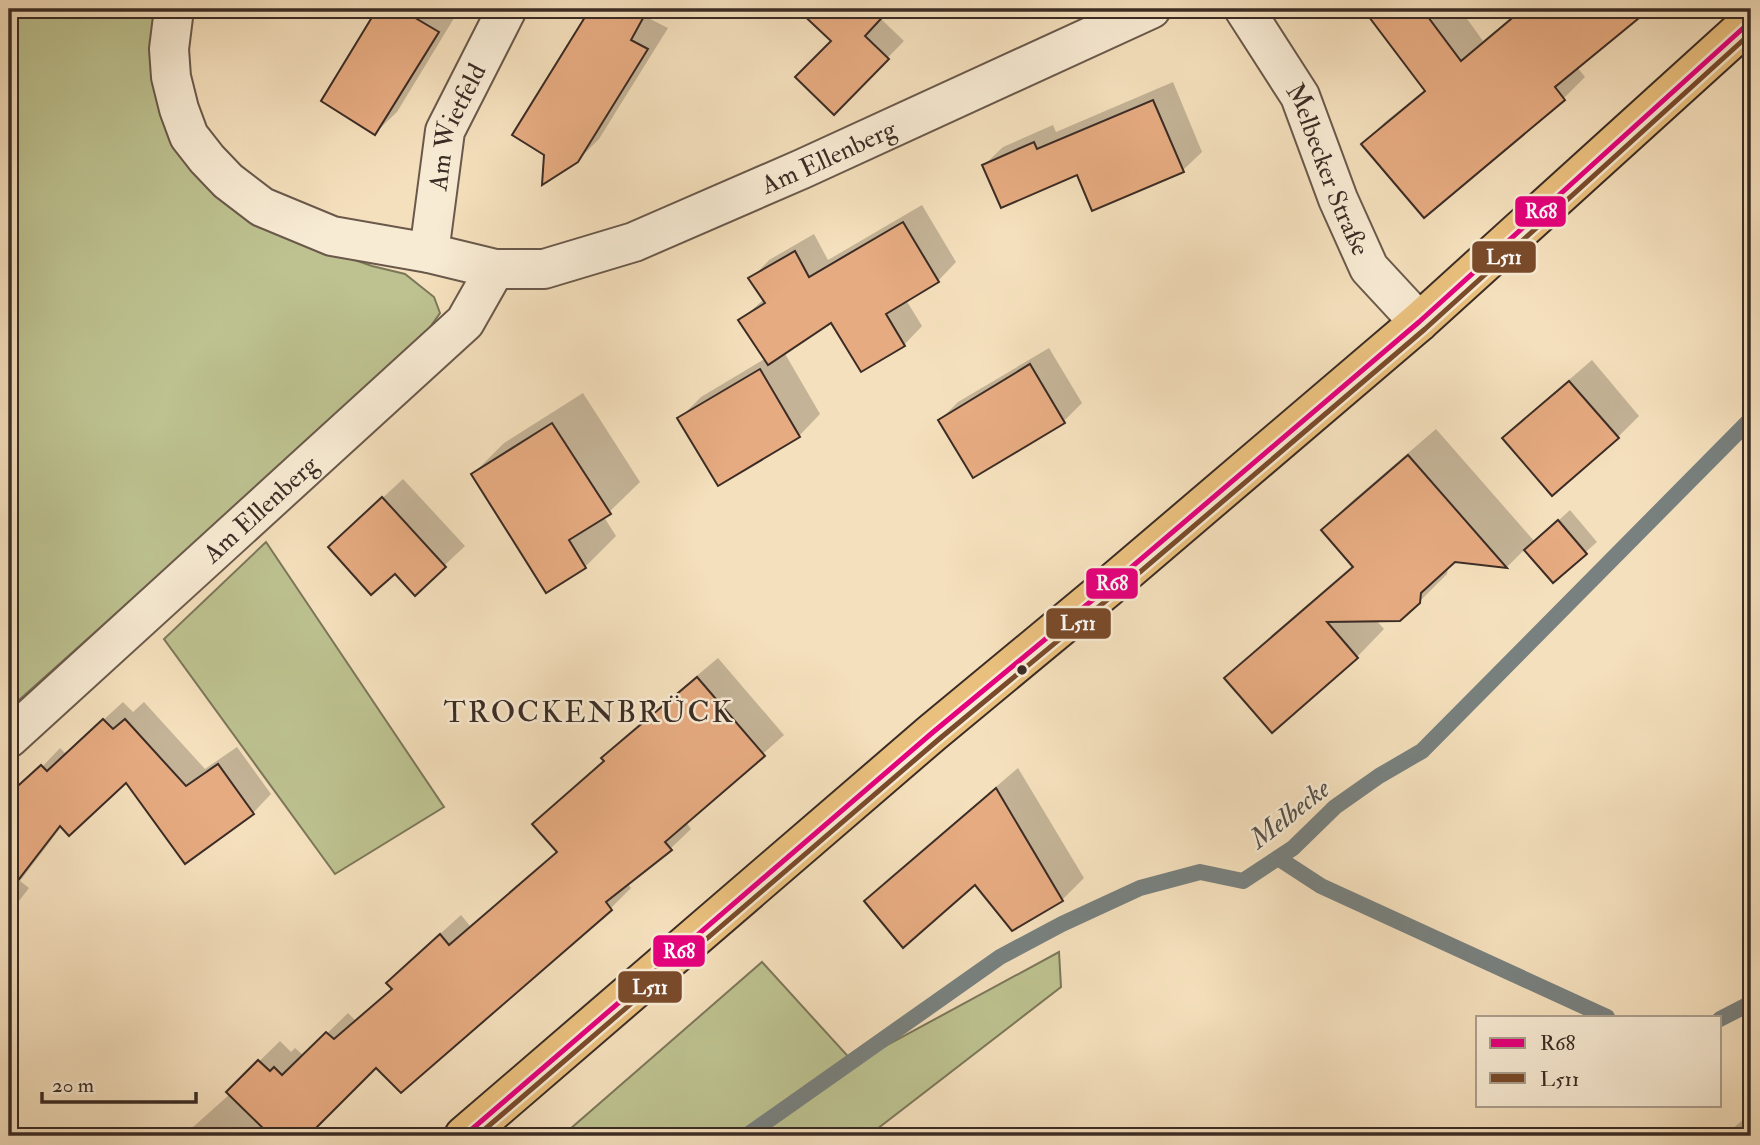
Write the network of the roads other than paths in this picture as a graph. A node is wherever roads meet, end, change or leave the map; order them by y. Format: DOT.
graph roads {
  1 [pos="174,9"];
  2 [pos="507,9"];
  3 [pos="1152,9"];
  4 [pos="1244,9"];
  5 [pos="1751,21"];
  6 [pos="429,253"];
  7 [pos="495,269"];
  8 [pos="1419,322"];
  9 [pos="9,738"];
  10 [pos="464,1136"];
  1 -- 6 [label="street, Am Ellenberg"];
  2 -- 6 [label="street, Am Wietfeld"];
  3 -- 7 [label="street, Am Ellenberg"];
  4 -- 8 [label="street, Melbecker Straße"];
  5 -- 8 [label="main road"];
  6 -- 7 [label="street, Am Ellenberg"];
  7 -- 9 [label="street, Am Ellenberg"];
  8 -- 10 [label="main road"];
}
